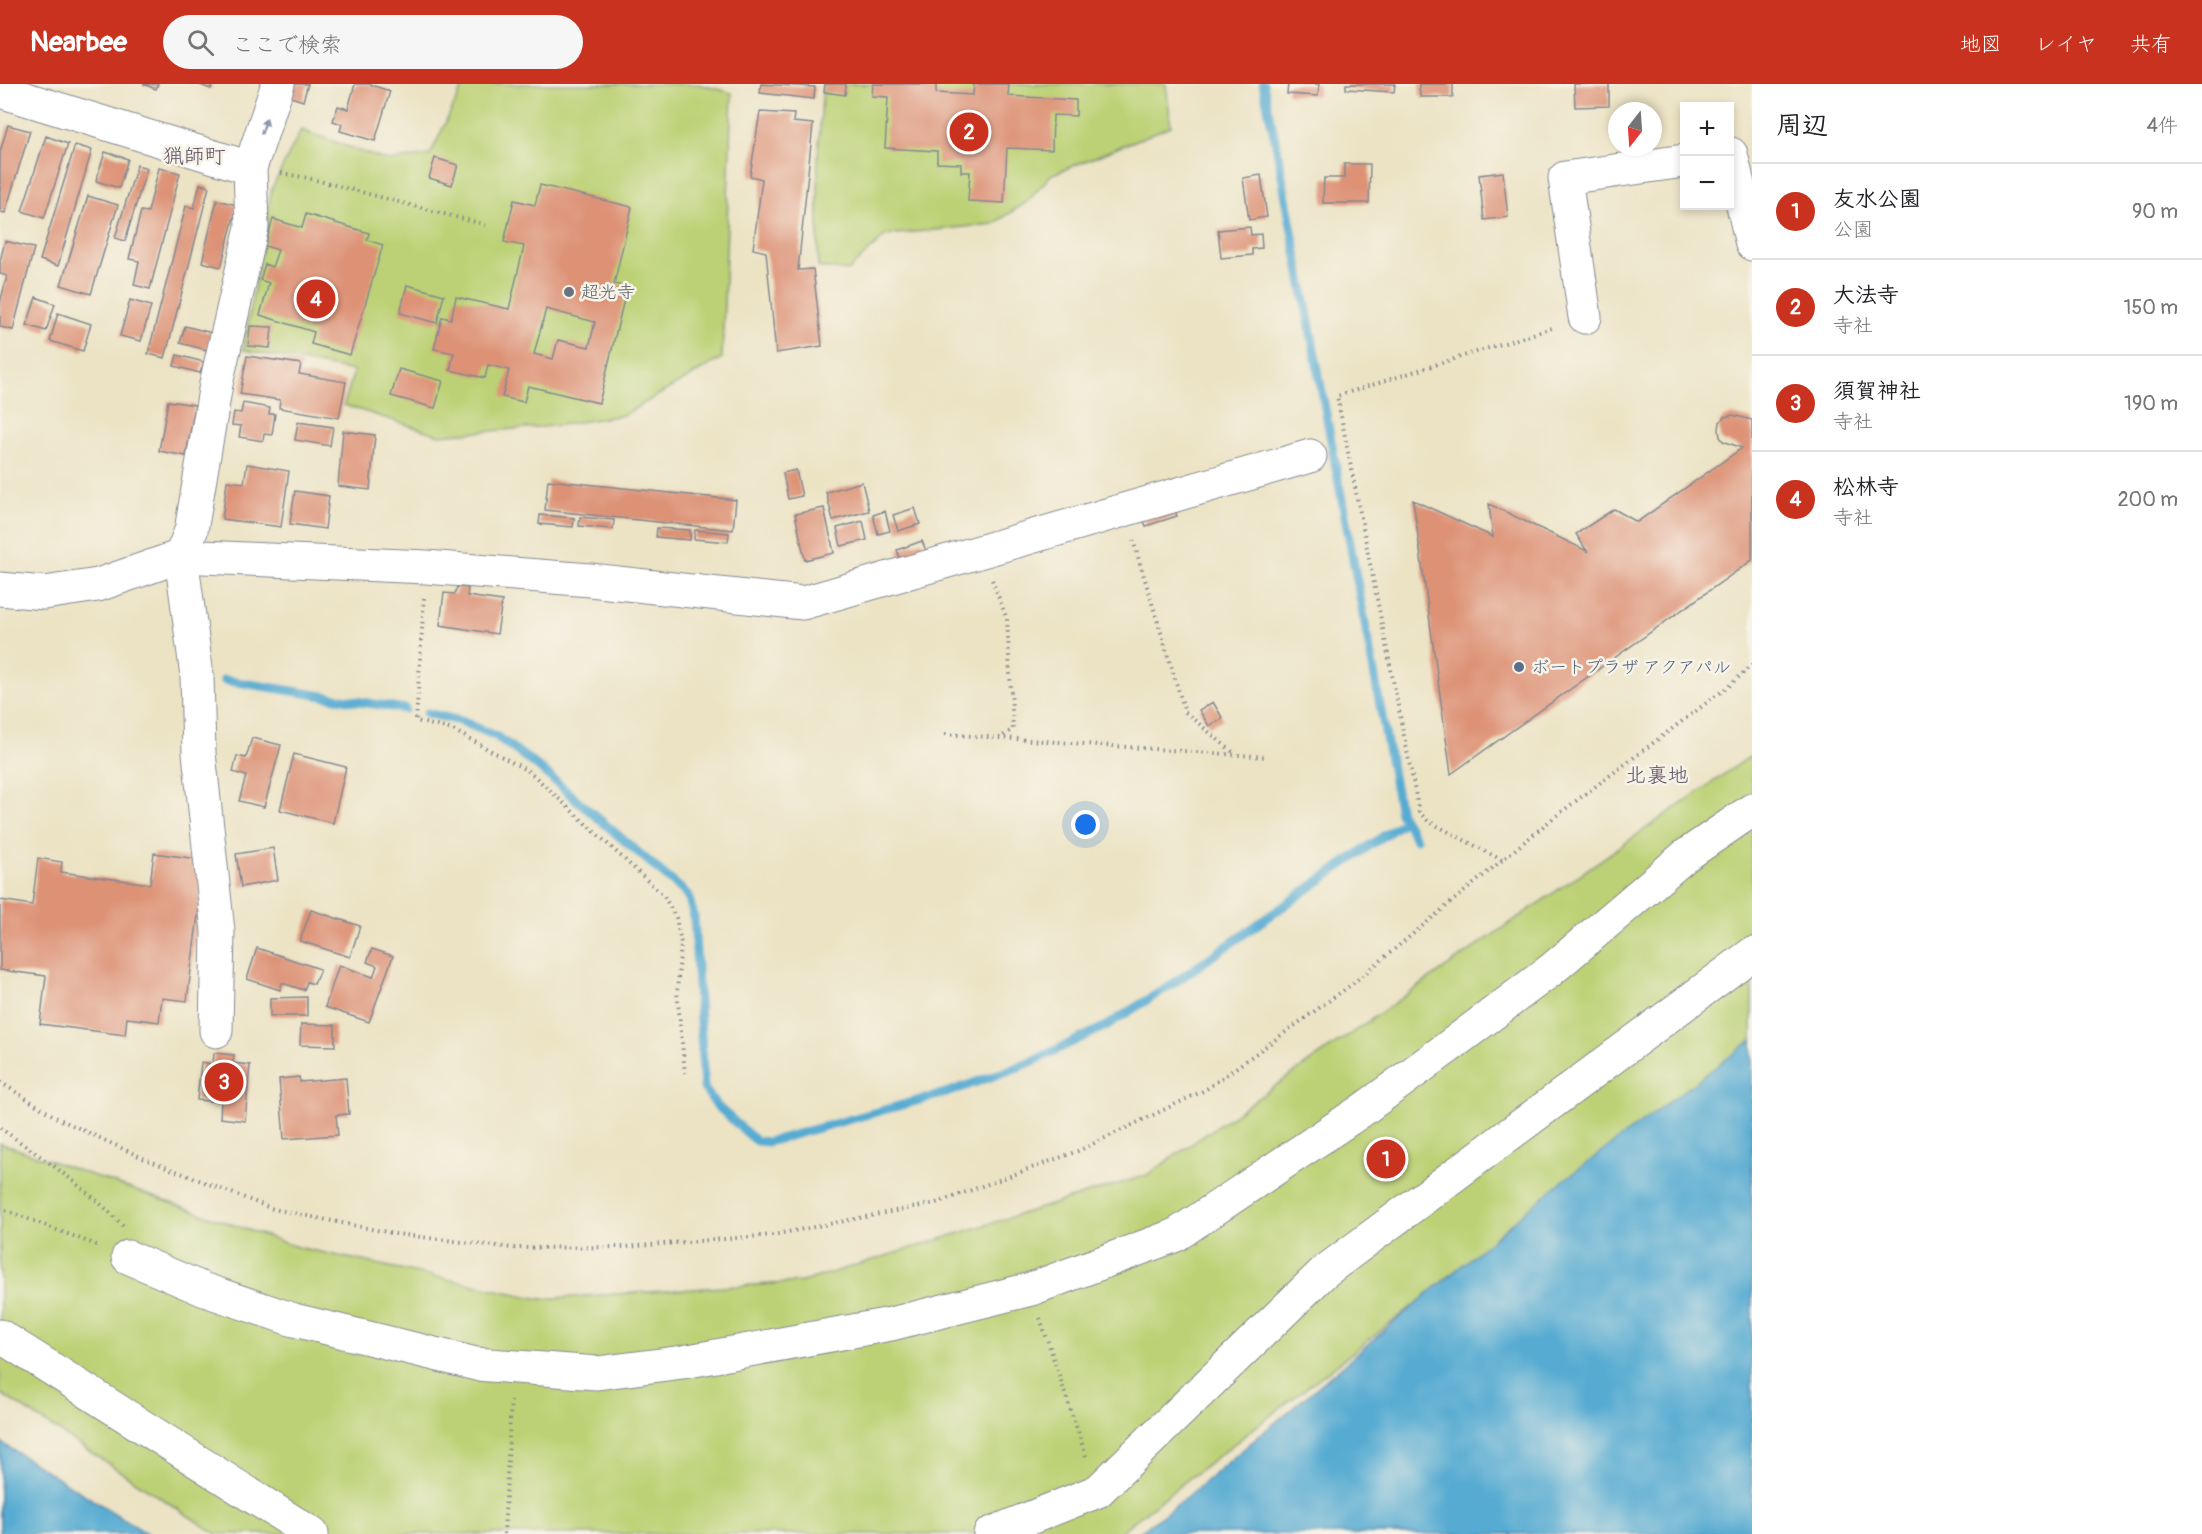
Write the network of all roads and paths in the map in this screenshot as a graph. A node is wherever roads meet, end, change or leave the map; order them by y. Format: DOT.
graph roads {
  1 [pos="278,84"];
  2 [pos="0,91"];
  3 [pos="1738,153"];
  4 [pos="1680,162"];
  5 [pos="250,168"];
  6 [pos="486,225"];
  7 [pos="1752,244"];
  8 [pos="1585,317"];
  9 [pos="1310,456"];
  10 [pos="1124,510"];
  11 [pos="981,551"];
  12 [pos="181,556"];
  13 [pos="426,567"];
  14 [pos="0,589"];
  15 [pos="1752,665"];
  16 [pos="945,734"];
  17 [pos="1001,738"];
  18 [pos="1236,754"];
  19 [pos="1268,757"];
  20 [pos="1752,810"];
  21 [pos="1502,860"];
  22 [pos="1752,954"];
  23 [pos="216,1031"];
  24 [pos="685,1073"];
  25 [pos="0,1082"];
  26 [pos="0,1128"];
  27 [pos="0,1208"];
  28 [pos="128,1257"];
  29 [pos="1031,1289"];
  30 [pos="0,1336"];
  31 [pos="512,1367"];
  32 [pos="1098,1491"];
  33 [pos="312,1534"];
  34 [pos="504,1534"];
  35 [pos="990,1534"];
  5 -- 1 [label="street, one-way"];
  2 -- 5 [label="street"];
  3 -- 7 [label="street"];
  4 -- 8 [label="street"];
  5 -- 6 [label="path"];
  5 -- 12 [label="street"];
  8 -- 21 [label="path"];
  9 -- 10 [label="street"];
  10 -- 11 [label="street"];
  10 -- 18 [label="path"];
  11 -- 13 [label="street"];
  11 -- 17 [label="path"];
  12 -- 13 [label="street"];
  12 -- 14 [label="street"];
  12 -- 23 [label="street"];
  13 -- 24 [label="path"];
  15 -- 21 [label="path"];
  16 -- 17 [label="path"];
  17 -- 18 [label="path"];
  18 -- 19 [label="path"];
  20 -- 29 [label="street"];
  21 -- 25 [label="path"];
  22 -- 32 [label="street"];
  26 -- 28 [label="path"];
  27 -- 28 [label="path"];
  28 -- 31 [label="street"];
  29 -- 31 [label="street"];
  29 -- 32 [label="path"];
  30 -- 33 [label="street"];
  31 -- 34 [label="path"];
  32 -- 35 [label="street"];
}
